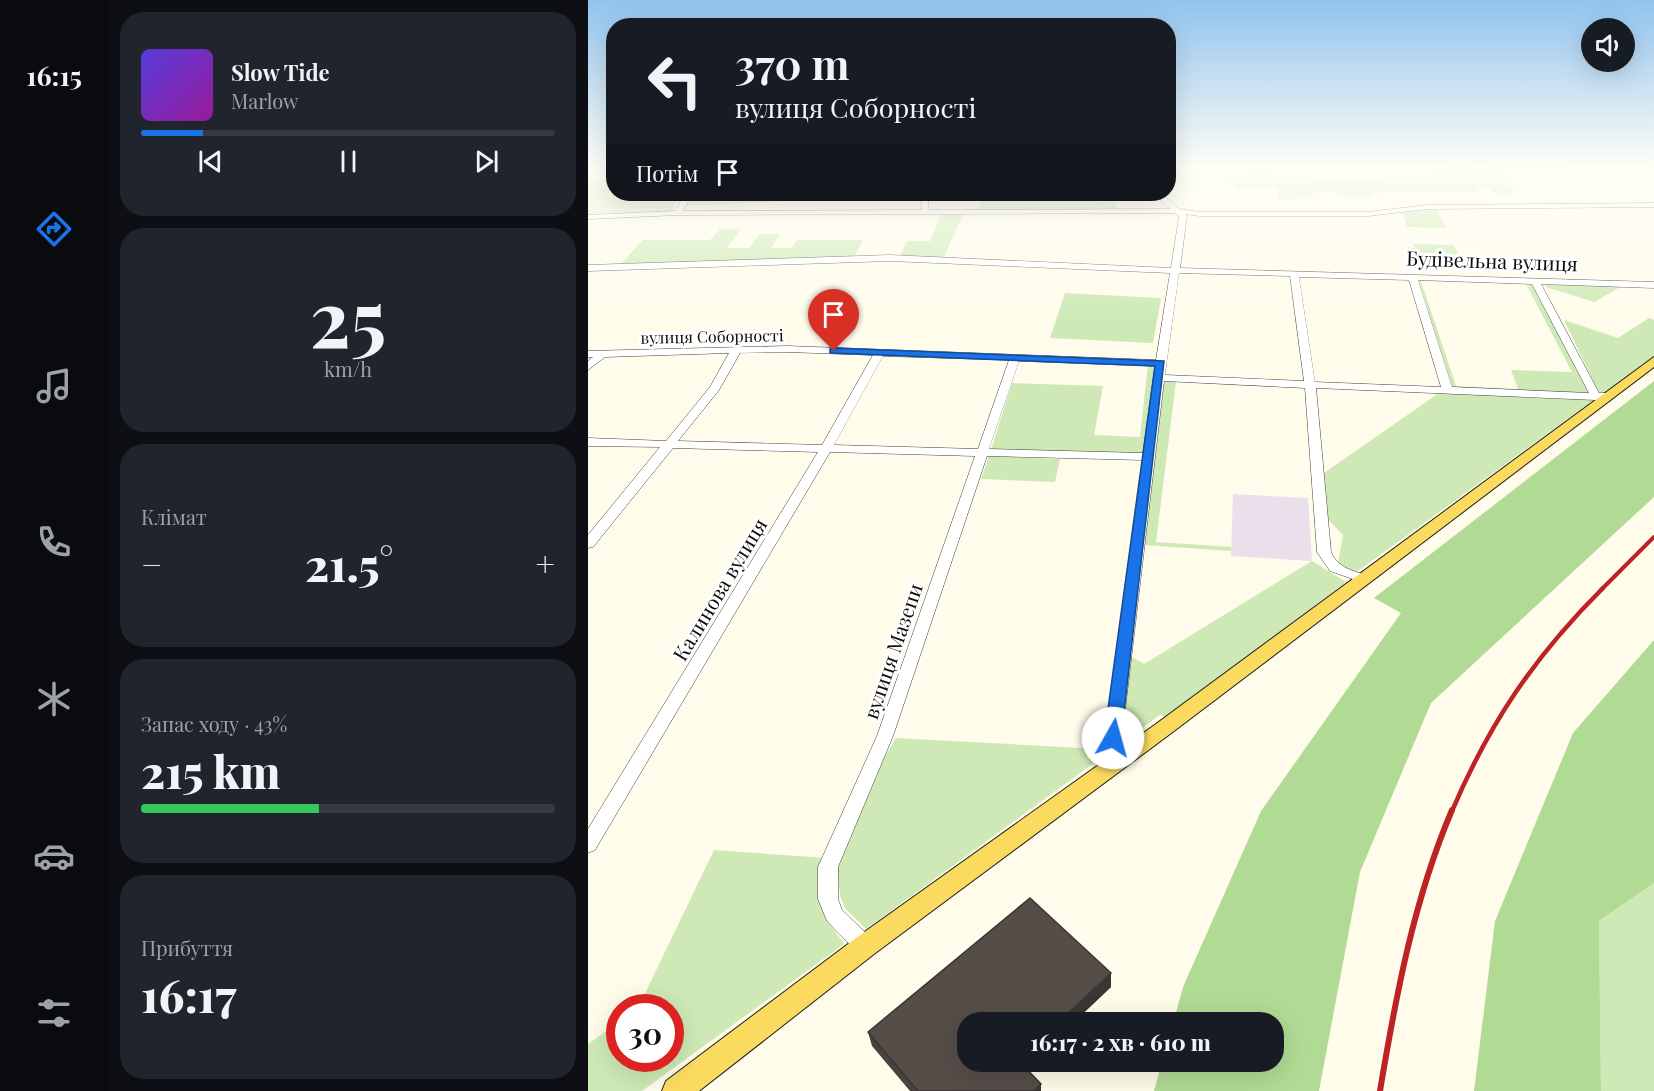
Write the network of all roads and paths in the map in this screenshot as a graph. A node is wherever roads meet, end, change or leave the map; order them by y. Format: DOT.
graph roads {
  1 [pos="1183,219"];
  2 [pos="588,268"];
  3 [pos="1176,269"];
  4 [pos="1294,273"];
  5 [pos="1412,277"];
  6 [pos="1534,281"];
  7 [pos="1654,285"];
  8 [pos="736,351"];
  9 [pos="880,352"];
  10 [pos="588,354"];
  11 [pos="602,354"];
  12 [pos="1015,357"];
  13 [pos="1654,361"];
  14 [pos="1161,363"];
  15 [pos="588,367"];
  16 [pos="1159,378"];
  17 [pos="1311,385"];
  18 [pos="1448,392"];
  19 [pos="1600,396"];
  20 [pos="588,442"];
  21 [pos="670,445"];
  22 [pos="826,449"];
  23 [pos="984,453"];
  24 [pos="1149,457"];
  25 [pos="588,544"];
  26 [pos="1365,579"];
  27 [pos="1129,752"];
  28 [pos="588,844"];
  29 [pos="865,946"];
  30 [pos="676,1091"];
  1 -- 3 [label="street"];
  2 -- 3 [label="street, Будівельна вулиця"];
  3 -- 4 [label="street, Будівельна вулиця"];
  3 -- 14 [label="street"];
  4 -- 5 [label="street, Будівельна вулиця"];
  4 -- 17 [label="street"];
  5 -- 6 [label="street, Будівельна вулиця"];
  5 -- 18 [label="street"];
  6 -- 7 [label="street, Будівельна вулиця"];
  6 -- 19 [label="street"];
  8 -- 9 [label="street, вулиця Соборності"];
  8 -- 11 [label="street, вулиця Соборності"];
  8 -- 21 [label="street"];
  9 -- 12 [label="street, вулиця Соборності"];
  9 -- 22 [label="street, Калинова вулиця"];
  10 -- 11 [label="street, вулиця Соборності"];
  11 -- 15 [label="street"];
  12 -- 14 [label="street, вулиця Соборності"];
  12 -- 23 [label="street, вулиця Мазепи"];
  13 -- 19 [label="main road"];
  14 -- 16 [label="street"];
  16 -- 17 [label="street"];
  16 -- 24 [label="street"];
  17 -- 18 [label="street"];
  17 -- 26 [label="street"];
  18 -- 19 [label="street"];
  19 -- 26 [label="main road"];
  20 -- 21 [label="street"];
  21 -- 22 [label="street"];
  21 -- 25 [label="street"];
  22 -- 23 [label="street"];
  22 -- 28 [label="street, Калинова вулиця"];
  23 -- 24 [label="street"];
  23 -- 29 [label="street, вулиця Мазепи"];
  24 -- 27 [label="street"];
  26 -- 27 [label="main road"];
  27 -- 29 [label="main road"];
  29 -- 30 [label="main road"];
}
